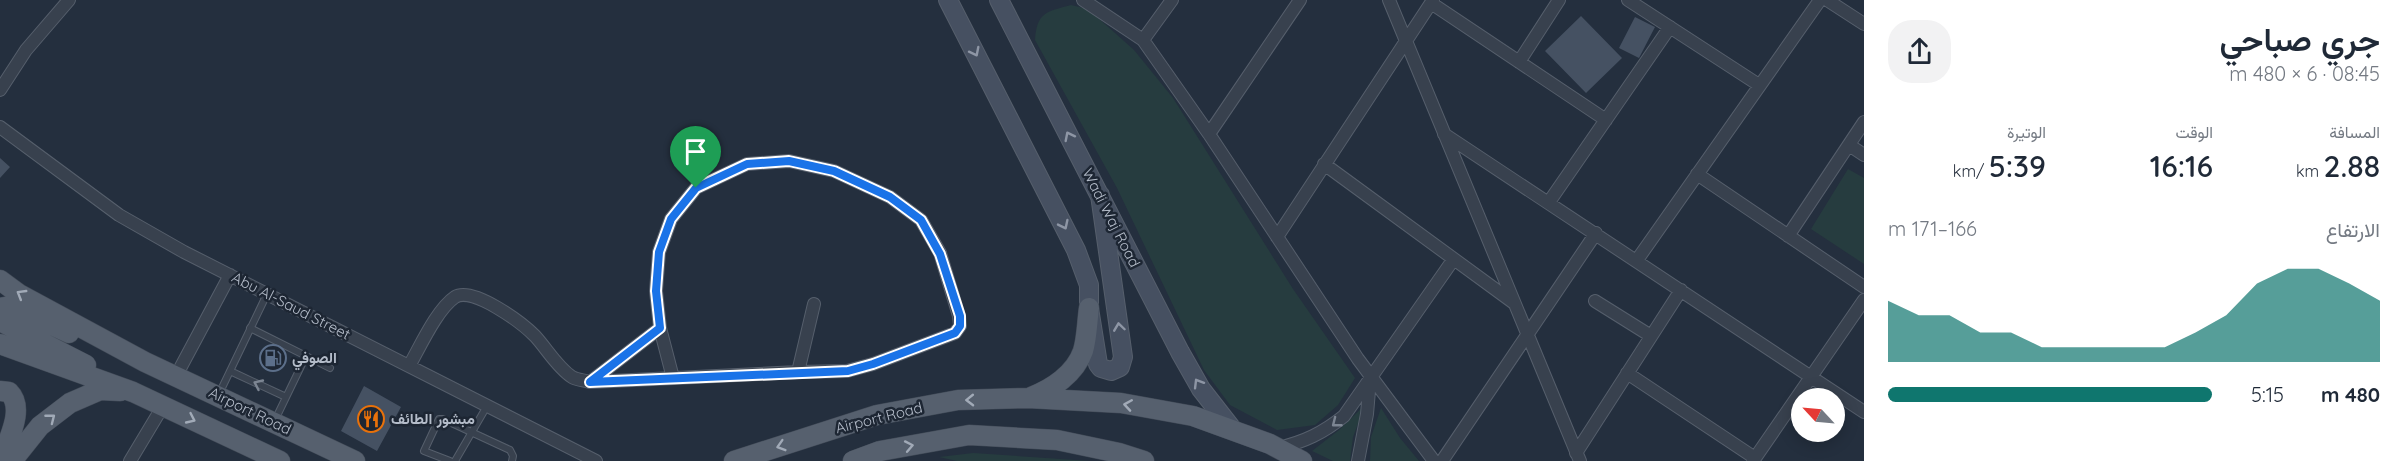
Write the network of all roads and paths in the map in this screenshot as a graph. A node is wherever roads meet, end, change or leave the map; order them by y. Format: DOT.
graph roads {
  1 [pos="69,0"];
  2 [pos="948,0"];
  3 [pos="999,0"];
  4 [pos="1083,0"];
  5 [pos="1172,0"];
  6 [pos="1300,0"];
  7 [pos="1389,0"];
  8 [pos="1559,0"];
  9 [pos="1628,0"];
  10 [pos="1820,0"];
  11 [pos="1827,0"];
  12 [pos="1432,1"];
  13 [pos="1864,24"];
  14 [pos="1670,27"];
  15 [pos="1143,40"];
  16 [pos="1406,40"];
  17 [pos="1519,62"];
  18 [pos="1760,85"];
  19 [pos="0,90"];
  20 [pos="1606,120"];
  21 [pos="1864,122"];
  22 [pos="0,127"];
  23 [pos="1209,134"];
  24 [pos="1444,134"];
  25 [pos="1849,145"];
  26 [pos="1864,154"];
  27 [pos="1324,164"];
  28 [pos="1697,174"];
  29 [pos="1100,195"];
  30 [pos="1549,202"];
  31 [pos="1596,233"];
  32 [pos="1788,236"];
  33 [pos="1277,237"];
  34 [pos="1453,260"];
  35 [pos="1637,260"];
  36 [pos="230,275"];
  37 [pos="0,280"];
  38 [pos="1864,287"];
  39 [pos="1681,290"];
  40 [pos="267,294"];
  41 [pos="1864,300"];
  42 [pos="1594,301"];
  43 [pos="1514,303"];
  44 [pos="814,304"];
  45 [pos="0,308"];
  46 [pos="1089,308"];
  47 [pos="0,321"];
  48 [pos="250,328"];
  49 [pos="660,328"];
  50 [pos="1528,336"];
  51 [pos="1651,336"];
  52 [pos="0,344"];
  53 [pos="306,356"];
  54 [pos="145,362"];
  55 [pos="409,366"];
  56 [pos="330,368"];
  57 [pos="230,371"];
  58 [pos="798,372"];
  59 [pos="1628,373"];
  60 [pos="176,376"];
  61 [pos="1371,377"];
  62 [pos="1811,377"];
  63 [pos="673,378"];
  64 [pos="590,382"];
  65 [pos="0,391"];
  66 [pos="133,392"];
  67 [pos="219,395"];
  68 [pos="286,397"];
  69 [pos="1028,399"];
  70 [pos="163,406"];
  71 [pos="487,406"];
  72 [pos="1864,412"];
  73 [pos="274,423"];
  74 [pos="1233,430"];
  75 [pos="472,432"];
  76 [pos="1278,448"];
  77 [pos="1578,457"];
  78 [pos="1754,460"];
  79 [pos="1,461"];
  80 [pos="12,461"];
  81 [pos="130,461"];
  82 [pos="280,461"];
  83 [pos="355,461"];
  84 [pos="450,461"];
  85 [pos="455,461"];
  86 [pos="512,461"];
  87 [pos="596,461"];
  88 [pos="734,461"];
  89 [pos="852,461"];
  90 [pos="1144,461"];
  91 [pos="1302,461"];
  92 [pos="1358,461"];
  93 [pos="1434,461"];
  94 [pos="1442,461"];
  1 -- 19 [label="street"];
  2 -- 46 [label="street, one-way"];
  29 -- 3 [label="street, Wadi Waj Road, one-way"];
  4 -- 15 [label="street"];
  5 -- 15 [label="street"];
  6 -- 23 [label="street"];
  7 -- 16 [label="street"];
  8 -- 17 [label="street"];
  9 -- 14 [label="street"];
  10 -- 18 [label="street"];
  11 -- 13 [label="street"];
  12 -- 16 [label="street"];
  12 -- 17 [label="street"];
  14 -- 18 [label="street"];
  14 -- 20 [label="street"];
  15 -- 23 [label="street"];
  16 -- 24 [label="street"];
  16 -- 27 [label="street"];
  17 -- 20 [label="street"];
  18 -- 28 [label="street"];
  20 -- 30 [label="street"];
  21 -- 25 [label="street"];
  22 -- 36 [label="street, Abu Al-Saud Street"];
  23 -- 33 [label="street"];
  24 -- 30 [label="street"];
  24 -- 43 [label="street"];
  25 -- 26 [label="street"];
  25 -- 32 [label="street"];
  27 -- 33 [label="street"];
  27 -- 34 [label="street"];
  28 -- 32 [label="street"];
  28 -- 35 [label="street"];
  46 -- 29 [label="street, one-way"];
  74 -- 29 [label="street, Wadi Waj Road, one-way"];
  30 -- 31 [label="street"];
  31 -- 35 [label="street"];
  31 -- 50 [label="street"];
  32 -- 38 [label="street"];
  33 -- 61 [label="street"];
  34 -- 43 [label="street"];
  34 -- 61 [label="street"];
  35 -- 39 [label="street"];
  36 -- 40 [label="street, Abu Al-Saud Street"];
  36 -- 60 [label="street"];
  54 -- 37 [label="main road, Airport Road, one-way"];
  39 -- 51 [label="street"];
  39 -- 62 [label="street"];
  40 -- 48 [label="lane"];
  40 -- 55 [label="street, Abu Al-Saud Street"];
  41 -- 62 [label="street"];
  42 -- 51 [label="street"];
  43 -- 50 [label="street"];
  44 -- 58 [label="street"];
  45 -- 54 [label="main road, Airport Road"];
  46 -- 69 [label="main road"];
  47 -- 66 [label="main road"];
  48 -- 53 [label="lane"];
  48 -- 57 [label="lane"];
  49 -- 58 [label="street"];
  49 -- 63 [label="street"];
  49 -- 64 [label="street"];
  50 -- 77 [label="street"];
  50 -- 94 [label="street"];
  51 -- 59 [label="street"];
  52 -- 66 [label="main road"];
  53 -- 56 [label="lane"];
  53 -- 68 [label="lane"];
  54 -- 60 [label="main road, Airport Road"];
  55 -- 64 [label="street"];
  55 -- 71 [label="street, Abu Al-Saud Street"];
  57 -- 67 [label="lane"];
  68 -- 57 [label="lane, one-way"];
  58 -- 63 [label="street"];
  59 -- 77 [label="street"];
  59 -- 78 [label="street"];
  60 -- 67 [label="main road, Airport Road"];
  61 -- 76 [label="street, one-way"];
  61 -- 92 [label="street"];
  61 -- 93 [label="street"];
  62 -- 72 [label="street"];
  62 -- 78 [label="street"];
  63 -- 64 [label="street"];
  65 -- 79 [label="main road"];
  66 -- 70 [label="main road"];
  80 -- 66 [label="main road, one-way"];
  67 -- 73 [label="main road, Airport Road"];
  68 -- 73 [label="lane"];
  74 -- 69 [label="main road, one-way"];
  69 -- 88 [label="main road, Airport Road, one-way"];
  70 -- 81 [label="street"];
  70 -- 82 [label="main road, one-way"];
  71 -- 75 [label="lane"];
  71 -- 87 [label="street, Abu Al-Saud Street"];
  73 -- 83 [label="main road, Airport Road"];
  74 -- 76 [label="main road"];
  75 -- 84 [label="lane"];
  75 -- 85 [label="lane"];
  75 -- 86 [label="lane"];
  76 -- 91 [label="main road"];
  89 -- 90 [label="main road, one-way"];
}
